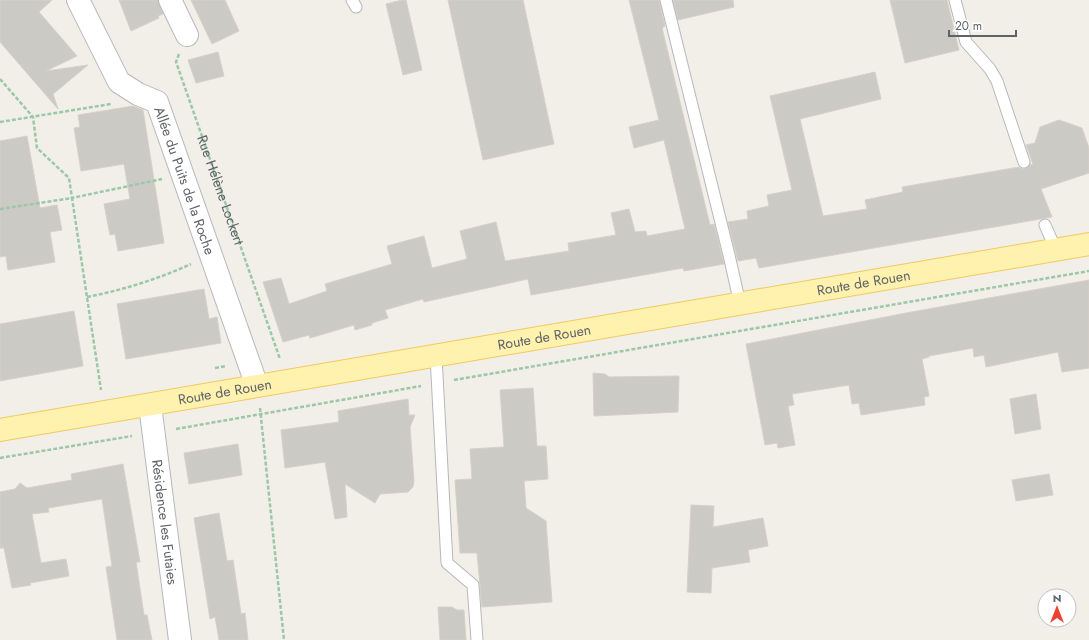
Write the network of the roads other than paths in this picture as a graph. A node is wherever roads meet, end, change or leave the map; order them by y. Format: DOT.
graph roads {
  1 [pos="78,0"];
  2 [pos="170,0"];
  3 [pos="666,0"];
  4 [pos="955,0"];
  5 [pos="187,35"];
  6 [pos="1024,162"];
  7 [pos="1045,225"];
  8 [pos="1089,244"];
  9 [pos="1056,250"];
  10 [pos="740,304"];
  11 [pos="436,356"];
  12 [pos="257,386"];
  13 [pos="150,405"];
  14 [pos="0,430"];
  15 [pos="180,640"];
  16 [pos="477,640"];
  1 -- 12 [label="street, Allée du Puits de la Roche"];
  2 -- 5 [label="street"];
  3 -- 10 [label="lane"];
  4 -- 6 [label="lane"];
  7 -- 9 [label="lane"];
  8 -- 9 [label="main road, Route de Rouen"];
  9 -- 10 [label="main road, Route de Rouen"];
  10 -- 11 [label="main road, Route de Rouen"];
  11 -- 12 [label="main road, Route de Rouen"];
  11 -- 16 [label="lane"];
  12 -- 13 [label="main road, Route de Rouen"];
  13 -- 14 [label="main road, Route de Rouen"];
  13 -- 15 [label="street, Résidence les Futaies"];
}
